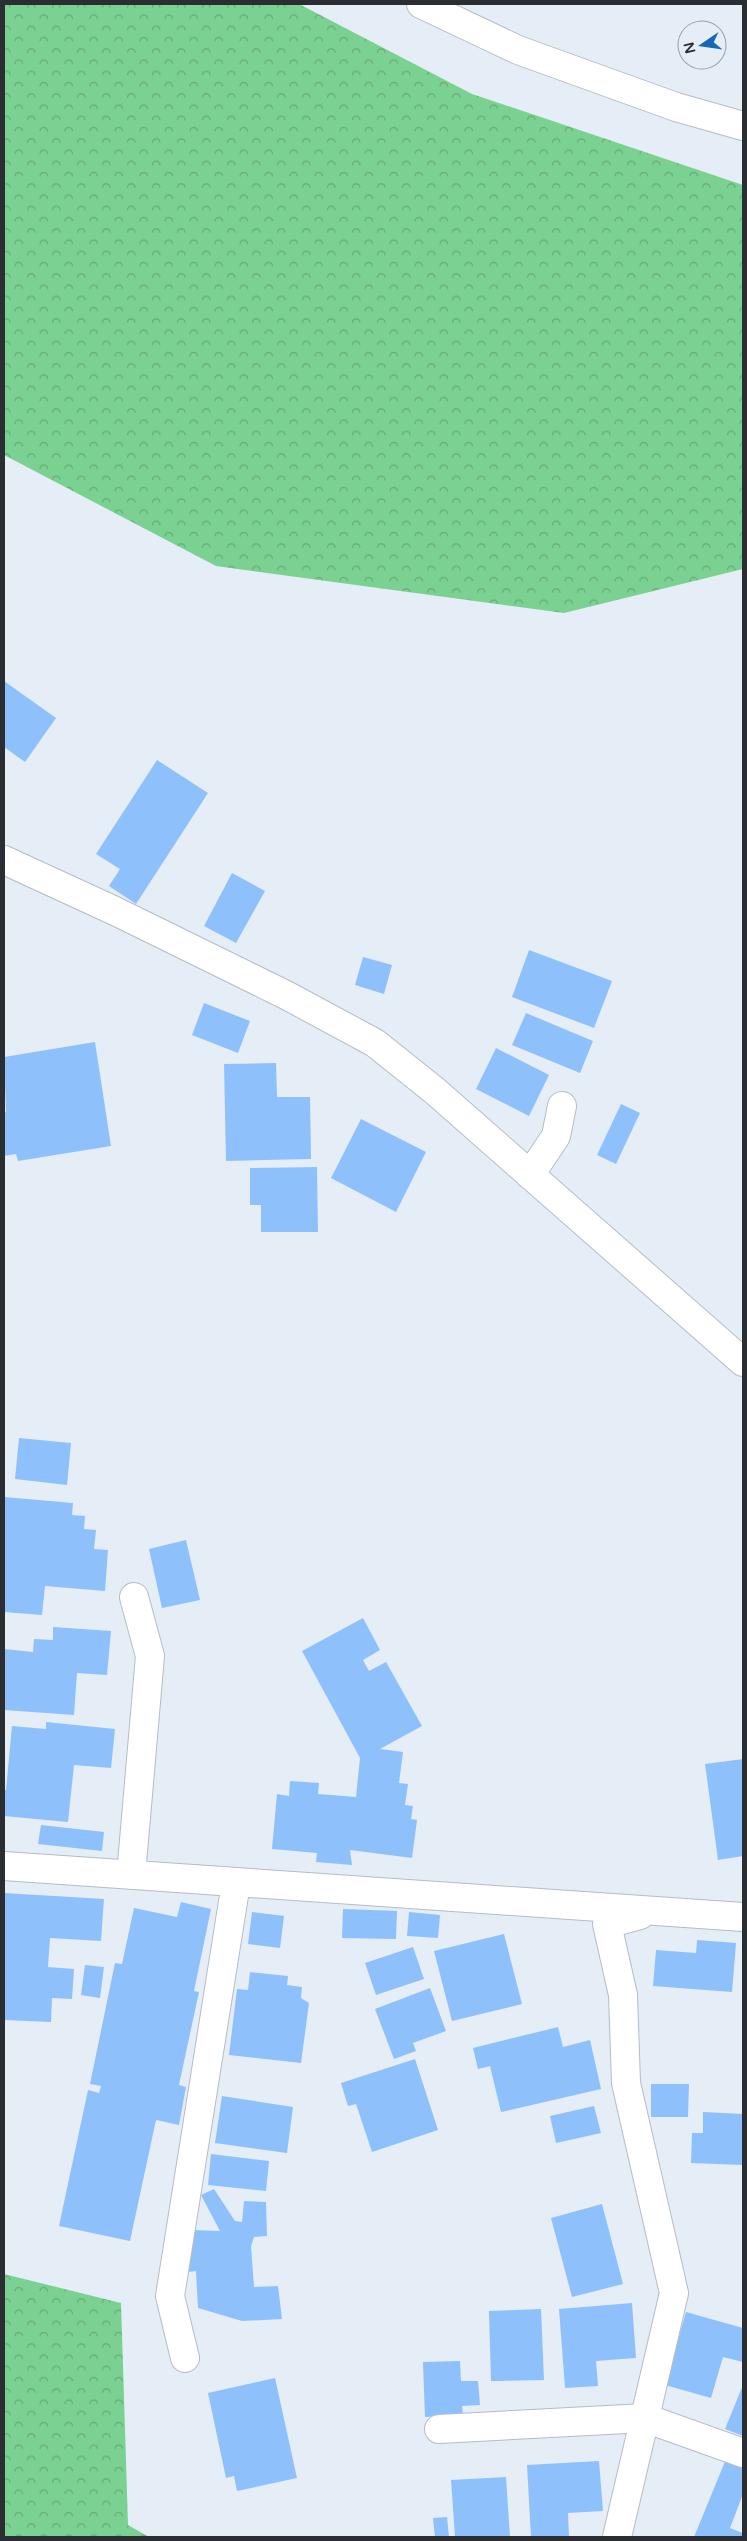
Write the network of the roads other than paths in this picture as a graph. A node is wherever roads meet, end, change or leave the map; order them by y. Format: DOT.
graph roads {
  1 [pos="421,4"];
  2 [pos="743,126"];
  3 [pos="4,860"];
  4 [pos="562,1106"];
  5 [pos="530,1175"];
  6 [pos="738,1352"];
  7 [pos="134,1597"];
  8 [pos="4,1866"];
  9 [pos="131,1875"];
  10 [pos="236,1883"];
  11 [pos="650,1912"];
  12 [pos="743,1917"];
  13 [pos="185,2358"];
  14 [pos="645,2418"];
  15 [pos="439,2429"];
  16 [pos="743,2453"];
  17 [pos="617,2537"];
  1 -- 2 [label="street"];
  3 -- 5 [label="street"];
  4 -- 5 [label="street"];
  5 -- 6 [label="street"];
  7 -- 9 [label="street"];
  8 -- 9 [label="street"];
  9 -- 10 [label="street"];
  10 -- 11 [label="street"];
  10 -- 13 [label="street"];
  11 -- 12 [label="street"];
  11 -- 14 [label="street"];
  14 -- 15 [label="street"];
  14 -- 16 [label="street"];
  14 -- 17 [label="street"];
}
